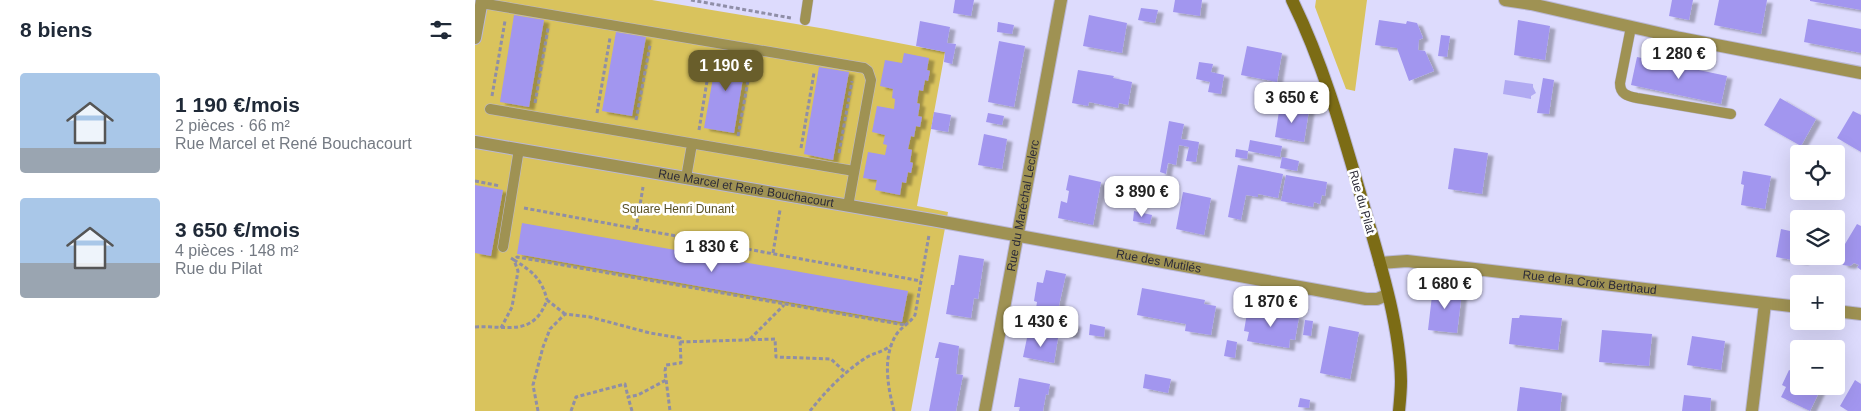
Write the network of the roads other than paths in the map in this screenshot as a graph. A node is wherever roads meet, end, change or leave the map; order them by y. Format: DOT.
graph roads {
  1 [pos="808,0"];
  2 [pos="1061,0"];
  3 [pos="1292,0"];
  4 [pos="1505,0"];
  5 [pos="481,2"];
  6 [pos="1531,2"];
  7 [pos="805,20"];
  8 [pos="1631,27"];
  9 [pos="476,31"];
  10 [pos="1861,73"];
  11 [pos="490,109"];
  12 [pos="1731,114"];
  13 [pos="475,142"];
  14 [pos="694,144"];
  15 [pos="519,149"];
  16 [pos="854,171"];
  17 [pos="686,178"];
  18 [pos="847,206"];
  19 [pos="1017,237"];
  20 [pos="503,248"];
  21 [pos="1380,263"];
  22 [pos="1387,295"];
  23 [pos="1765,304"];
  24 [pos="1790,307"];
  25 [pos="1845,312"];
  26 [pos="1861,314"];
  27 [pos="985,411"];
  28 [pos="1399,411"];
  29 [pos="1752,411"];
  1 -- 7 [label="lane"];
  2 -- 19 [label="street, Rue du Maréchal Leclerc"];
  3 -- 21 [label="main road, Rue du Pilat"];
  4 -- 6 [label="street"];
  5 -- 9 [label="street"];
  5 -- 16 [label="lane"];
  6 -- 8 [label="street"];
  8 -- 10 [label="street"];
  8 -- 12 [label="lane"];
  11 -- 14 [label="lane"];
  13 -- 15 [label="street, Rue Marcel et René Bouchacourt"];
  14 -- 16 [label="lane"];
  14 -- 17 [label="lane"];
  15 -- 17 [label="street, Rue Marcel et René Bouchacourt"];
  15 -- 20 [label="lane"];
  16 -- 18 [label="lane"];
  17 -- 18 [label="street, Rue Marcel et René Bouchacourt"];
  18 -- 19 [label="street, Rue Marcel et René Bouchacourt"];
  19 -- 22 [label="street, Rue des Mutilés"];
  19 -- 27 [label="street, Rue du Maréchal Leclerc"];
  21 -- 22 [label="main road, Rue du Pilat"];
  21 -- 23 [label="street, Rue de la Croix Berthaud"];
  22 -- 28 [label="main road, Rue du Pilat"];
  23 -- 24 [label="street, Rue de la Croix Berthaud"];
  23 -- 29 [label="street"];
  25 -- 26 [label="street"];
}
